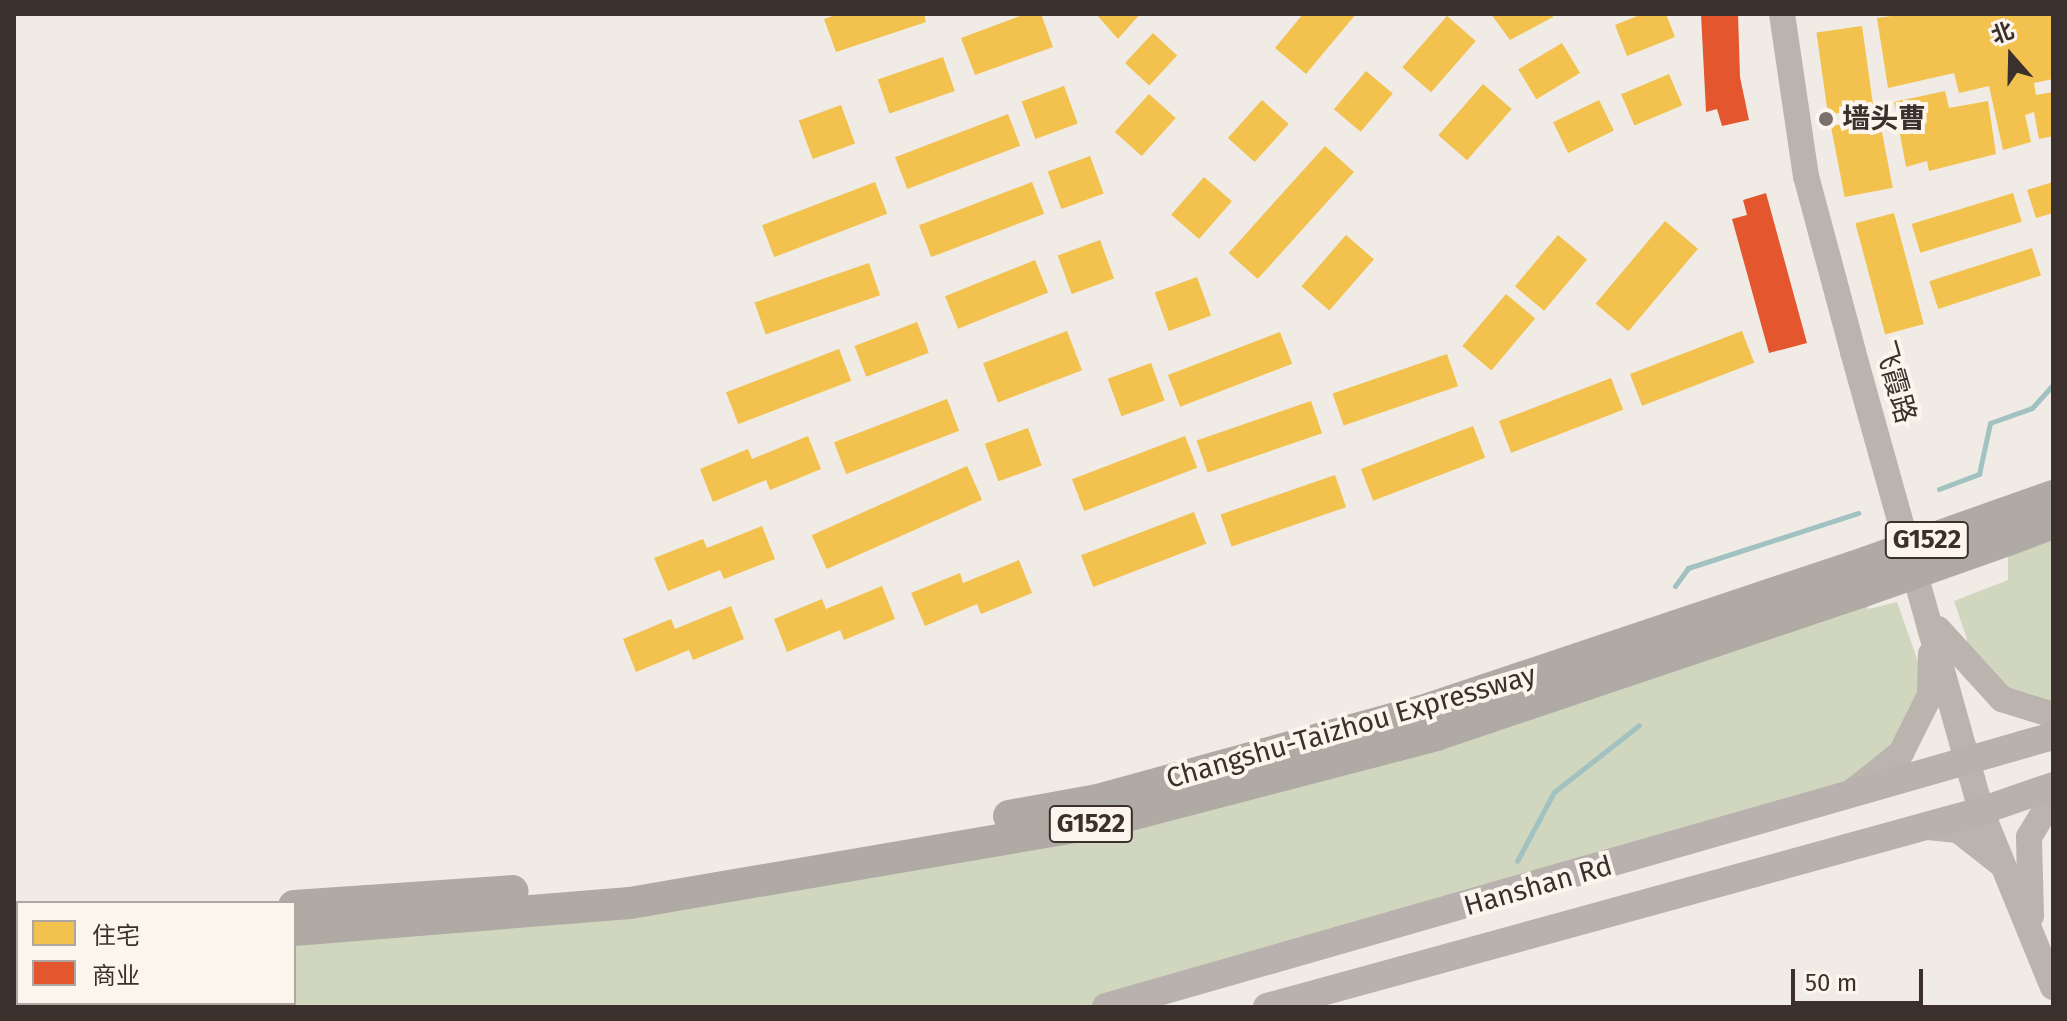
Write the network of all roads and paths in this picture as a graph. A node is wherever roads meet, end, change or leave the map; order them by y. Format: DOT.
graph roads {
  1 [pos="1782,14"];
  2 [pos="2053,496"];
  3 [pos="2053,523"];
  4 [pos="2005,527"];
  5 [pos="1857,579"];
  6 [pos="1931,622"];
  7 [pos="2053,715"];
  8 [pos="2053,736"];
  9 [pos="1969,762"];
  10 [pos="2053,786"];
  11 [pos="2053,797"];
  12 [pos="1845,798"];
  13 [pos="1981,811"];
  14 [pos="1924,826"];
  15 [pos="2000,863"];
  16 [pos="296,906"];
  17 [pos="296,930"];
  18 [pos="2034,944"];
  19 [pos="2053,987"];
  20 [pos="1106,1007"];
  21 [pos="1267,1007"];
  1 -- 6 [label="main road, 飞霞路"];
  2 -- 4 [label="highway, Changshu-Taizhou Expressway / G1522"];
  3 -- 4 [label="highway, Changshu-Taizhou Expressway / G1522"];
  4 -- 5 [label="highway, Changshu-Taizhou Expressway / G1522, bridge"];
  5 -- 16 [label="highway, Changshu-Taizhou Expressway / G1522"];
  5 -- 17 [label="highway, Changshu-Taizhou Expressway / G1522"];
  6 -- 7 [label="main road"];
  6 -- 9 [label="main road, 飞霞路"];
  6 -- 12 [label="main road"];
  8 -- 9 [label="main road, Hanshan Rd"];
  9 -- 12 [label="main road, Hanshan Rd"];
  9 -- 13 [label="main road, 飞霞路"];
  10 -- 13 [label="main road, Hanshan Rd"];
  11 -- 18 [label="main road"];
  12 -- 20 [label="main road, Hanshan Rd"];
  13 -- 14 [label="main road, Hanshan Rd"];
  13 -- 15 [label="main road, 飞霞路"];
  14 -- 15 [label="main road"];
  14 -- 21 [label="main road, Hanshan Rd"];
  15 -- 18 [label="main road, 飞霞路"];
  18 -- 19 [label="main road, 飞霞路"];
}
